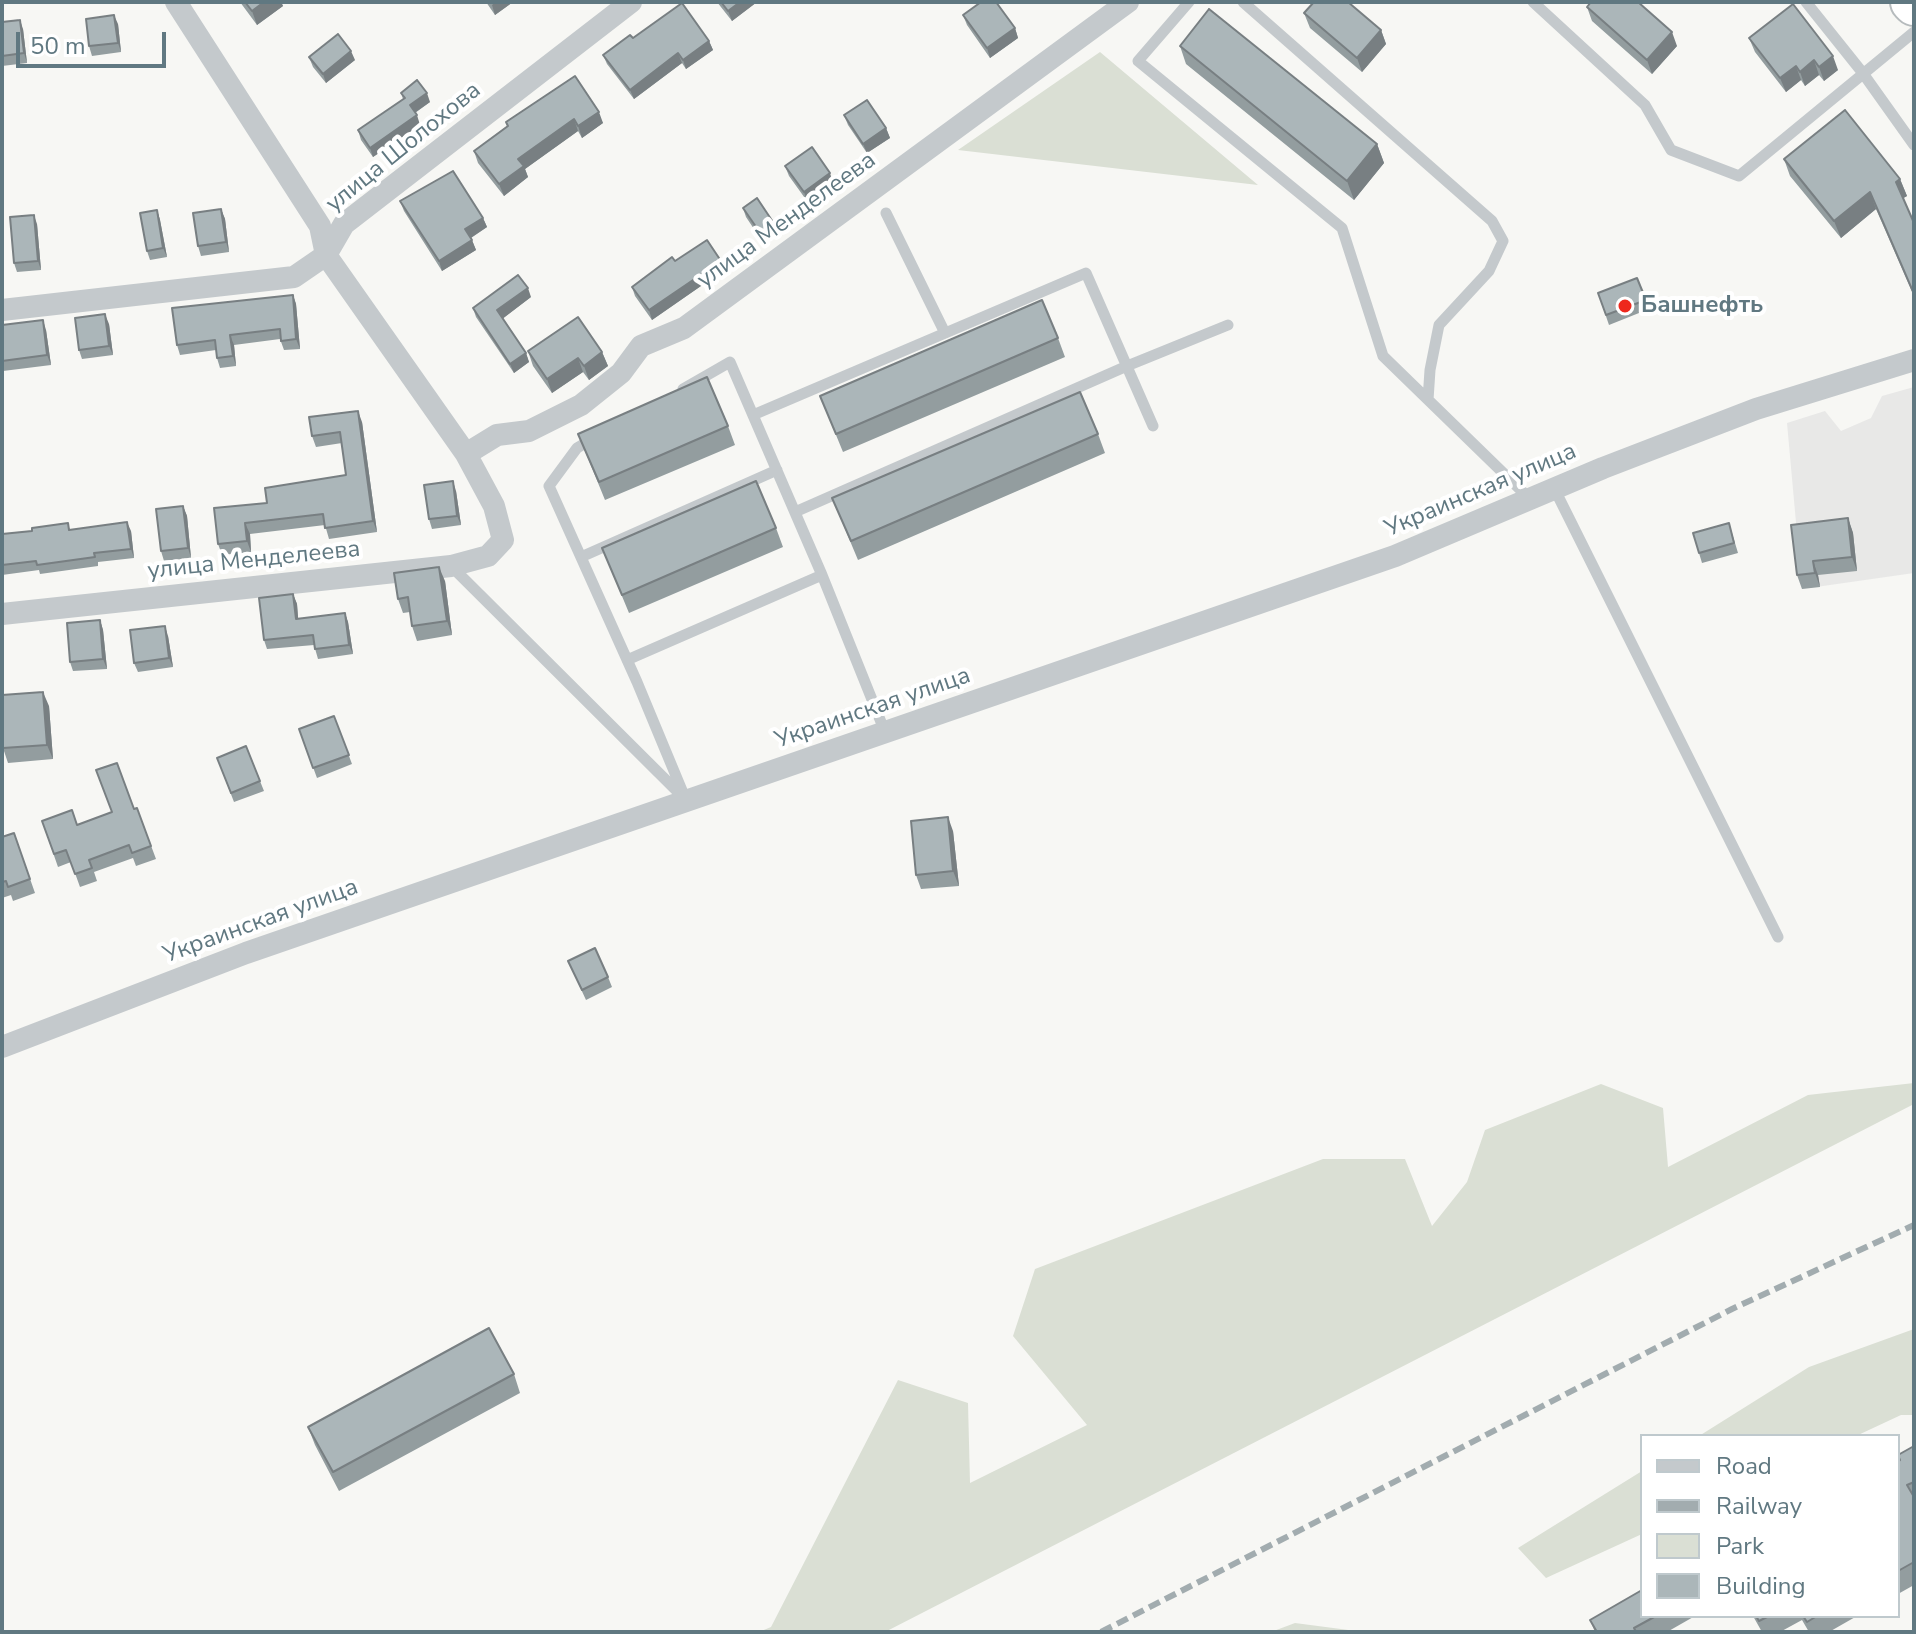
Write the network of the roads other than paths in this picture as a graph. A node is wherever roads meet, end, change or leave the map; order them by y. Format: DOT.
graph roads {
  1 [pos="176,2"];
  2 [pos="631,2"];
  3 [pos="1128,2"];
  4 [pos="1189,2"];
  5 [pos="1243,2"];
  6 [pos="1533,2"];
  7 [pos="1806,2"];
  8 [pos="1914,32"];
  9 [pos="1862,72"];
  10 [pos="1914,145"];
  11 [pos="886,213"];
  12 [pos="326,255"];
  13 [pos="2,310"];
  14 [pos="1228,325"];
  15 [pos="945,333"];
  16 [pos="1914,360"];
  17 [pos="1127,366"];
  18 [pos="674,393"];
  19 [pos="1428,400"];
  20 [pos="753,415"];
  21 [pos="1153,426"];
  22 [pos="605,432"];
  23 [pos="466,454"];
  24 [pos="777,470"];
  25 [pos="1554,488"];
  26 [pos="1530,499"];
  27 [pos="795,512"];
  28 [pos="581,557"];
  29 [pos="451,566"];
  30 [pos="822,575"];
  31 [pos="2,614"];
  32 [pos="627,660"];
  33 [pos="885,732"];
  34 [pos="686,800"];
  35 [pos="1778,937"];
  36 [pos="2,1047"];
  1 -- 12 [label="street"];
  2 -- 12 [label="street, улица Шолохова"];
  3 -- 23 [label="street, улица Менделеева"];
  4 -- 19 [label="lane"];
  5 -- 19 [label="lane"];
  6 -- 9 [label="lane"];
  7 -- 9 [label="lane"];
  8 -- 9 [label="lane"];
  9 -- 10 [label="lane"];
  11 -- 15 [label="lane"];
  12 -- 13 [label="street, улица Шолохова"];
  12 -- 23 [label="street"];
  14 -- 17 [label="lane"];
  15 -- 17 [label="lane"];
  15 -- 20 [label="lane"];
  16 -- 25 [label="street, Украинская улица"];
  17 -- 21 [label="lane"];
  17 -- 27 [label="lane"];
  18 -- 20 [label="lane"];
  19 -- 26 [label="lane"];
  20 -- 24 [label="lane"];
  22 -- 28 [label="lane"];
  23 -- 29 [label="street, улица Менделеева"];
  24 -- 27 [label="lane"];
  24 -- 28 [label="lane"];
  25 -- 26 [label="street, Украинская улица"];
  25 -- 35 [label="lane"];
  26 -- 33 [label="street, Украинская улица"];
  27 -- 30 [label="lane"];
  28 -- 32 [label="lane"];
  29 -- 31 [label="street, улица Менделеева"];
  29 -- 34 [label="lane"];
  30 -- 32 [label="lane"];
  30 -- 33 [label="lane"];
  32 -- 34 [label="lane"];
  33 -- 34 [label="street, Украинская улица"];
  34 -- 36 [label="street, Украинская улица"];
}
